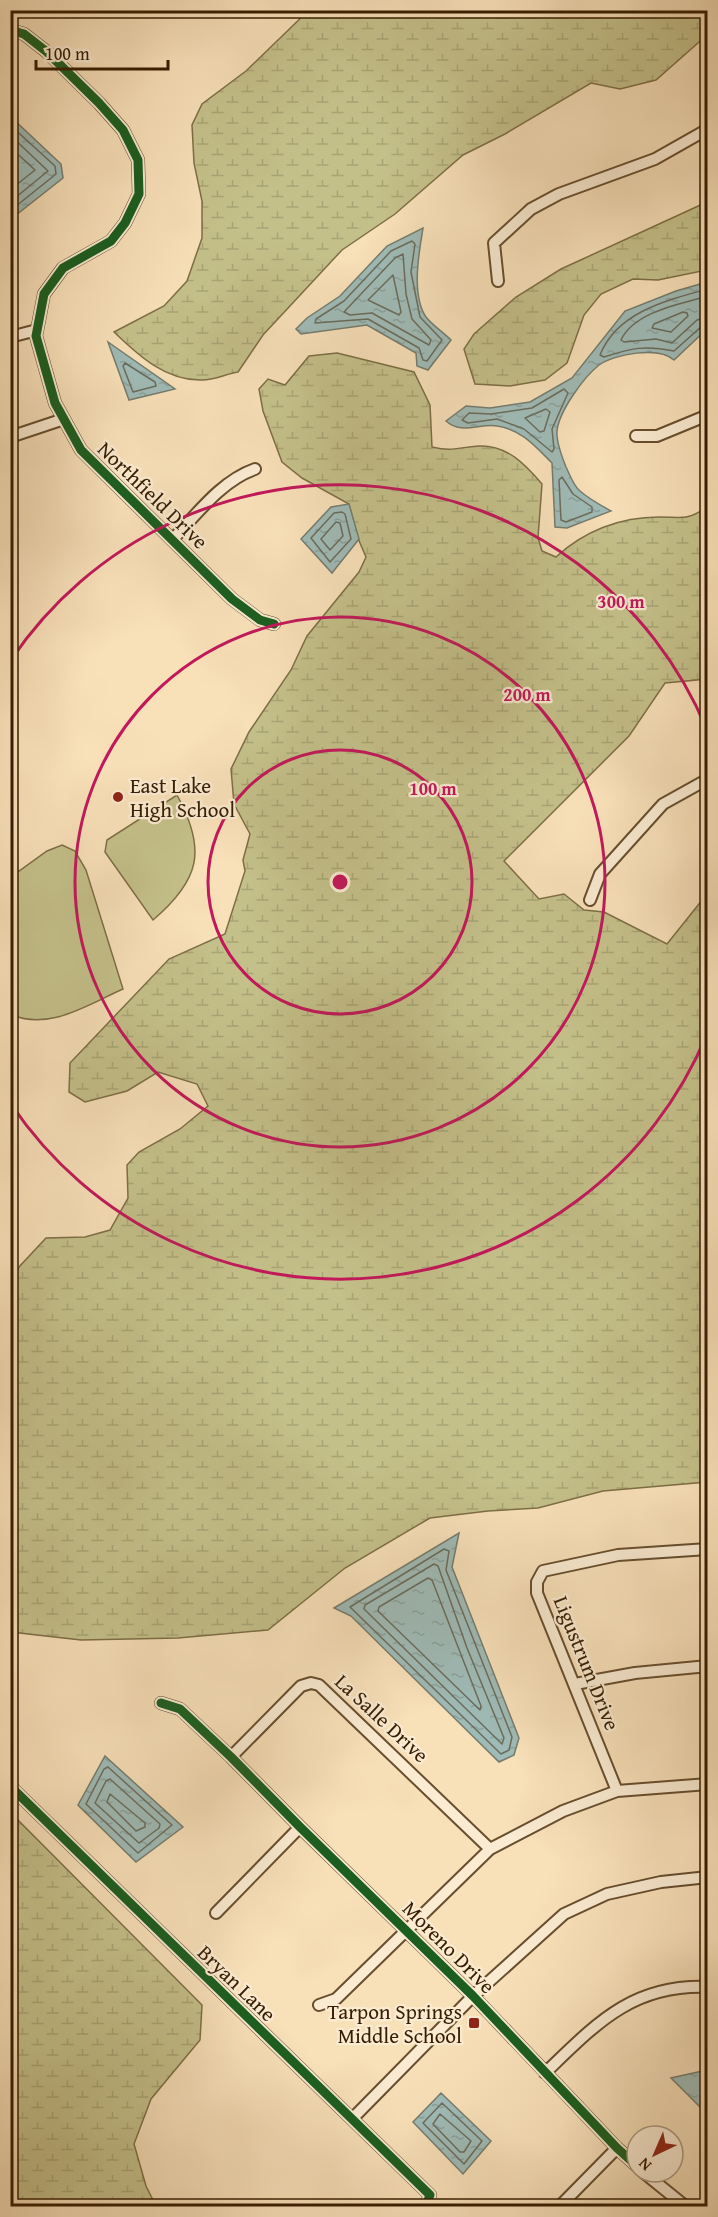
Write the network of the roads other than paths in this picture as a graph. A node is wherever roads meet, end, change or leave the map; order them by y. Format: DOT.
graph roads {
  1 [pos="10,30"];
  2 [pos="708,129"];
  3 [pos="498,281"];
  4 [pos="37,330"];
  5 [pos="10,337"];
  6 [pos="708,415"];
  7 [pos="64,419"];
  8 [pos="636,436"];
  9 [pos="10,437"];
  10 [pos="255,469"];
  11 [pos="173,539"];
  12 [pos="274,624"];
  13 [pos="708,779"];
  14 [pos="590,900"];
  15 [pos="708,1549"];
  16 [pos="708,1666"];
  17 [pos="575,1684"];
  18 [pos="161,1703"];
  19 [pos="231,1756"];
  20 [pos="708,1784"];
  21 [pos="10,1786"];
  22 [pos="617,1791"];
  23 [pos="300,1827"];
  24 [pos="490,1849"];
  25 [pos="708,1877"];
  26 [pos="216,1913"];
  27 [pos="406,1928"];
  28 [pos="708,1987"];
  29 [pos="473,1996"];
  30 [pos="319,2005"];
  31 [pos="545,2073"];
  32 [pos="353,2118"];
  33 [pos="617,2148"];
  34 [pos="625,2155"];
  35 [pos="658,2184"];
  36 [pos="426,2206"];
  37 [pos="560,2206"];
  38 [pos="685,2206"];
  1 -- 4 [label="street, Northfield Drive"];
  2 -- 3 [label="street"];
  4 -- 5 [label="street"];
  4 -- 7 [label="street, Northfield Drive"];
  6 -- 8 [label="street"];
  7 -- 9 [label="street"];
  7 -- 11 [label="street, Northfield Drive"];
  10 -- 11 [label="street"];
  11 -- 12 [label="street, Northfield Drive"];
  13 -- 14 [label="street"];
  15 -- 17 [label="street, Ligustrum Drive"];
  16 -- 17 [label="street"];
  17 -- 22 [label="street, Ligustrum Drive"];
  18 -- 19 [label="street"];
  19 -- 23 [label="street, Moreno Drive"];
  19 -- 24 [label="street, La Salle Drive"];
  20 -- 22 [label="street"];
  21 -- 32 [label="street, Bryan Lane"];
  22 -- 24 [label="street"];
  23 -- 26 [label="street"];
  23 -- 27 [label="street, Moreno Drive"];
  24 -- 27 [label="street"];
  25 -- 29 [label="street"];
  27 -- 29 [label="street, Moreno Drive"];
  27 -- 30 [label="street"];
  28 -- 31 [label="street"];
  29 -- 31 [label="street, Moreno Drive"];
  29 -- 32 [label="street"];
  31 -- 33 [label="street, Moreno Drive"];
  32 -- 36 [label="street, Bryan Lane"];
  33 -- 34 [label="street, Moreno Drive"];
  33 -- 37 [label="street"];
  35 -- 38 [label="street"];
}
